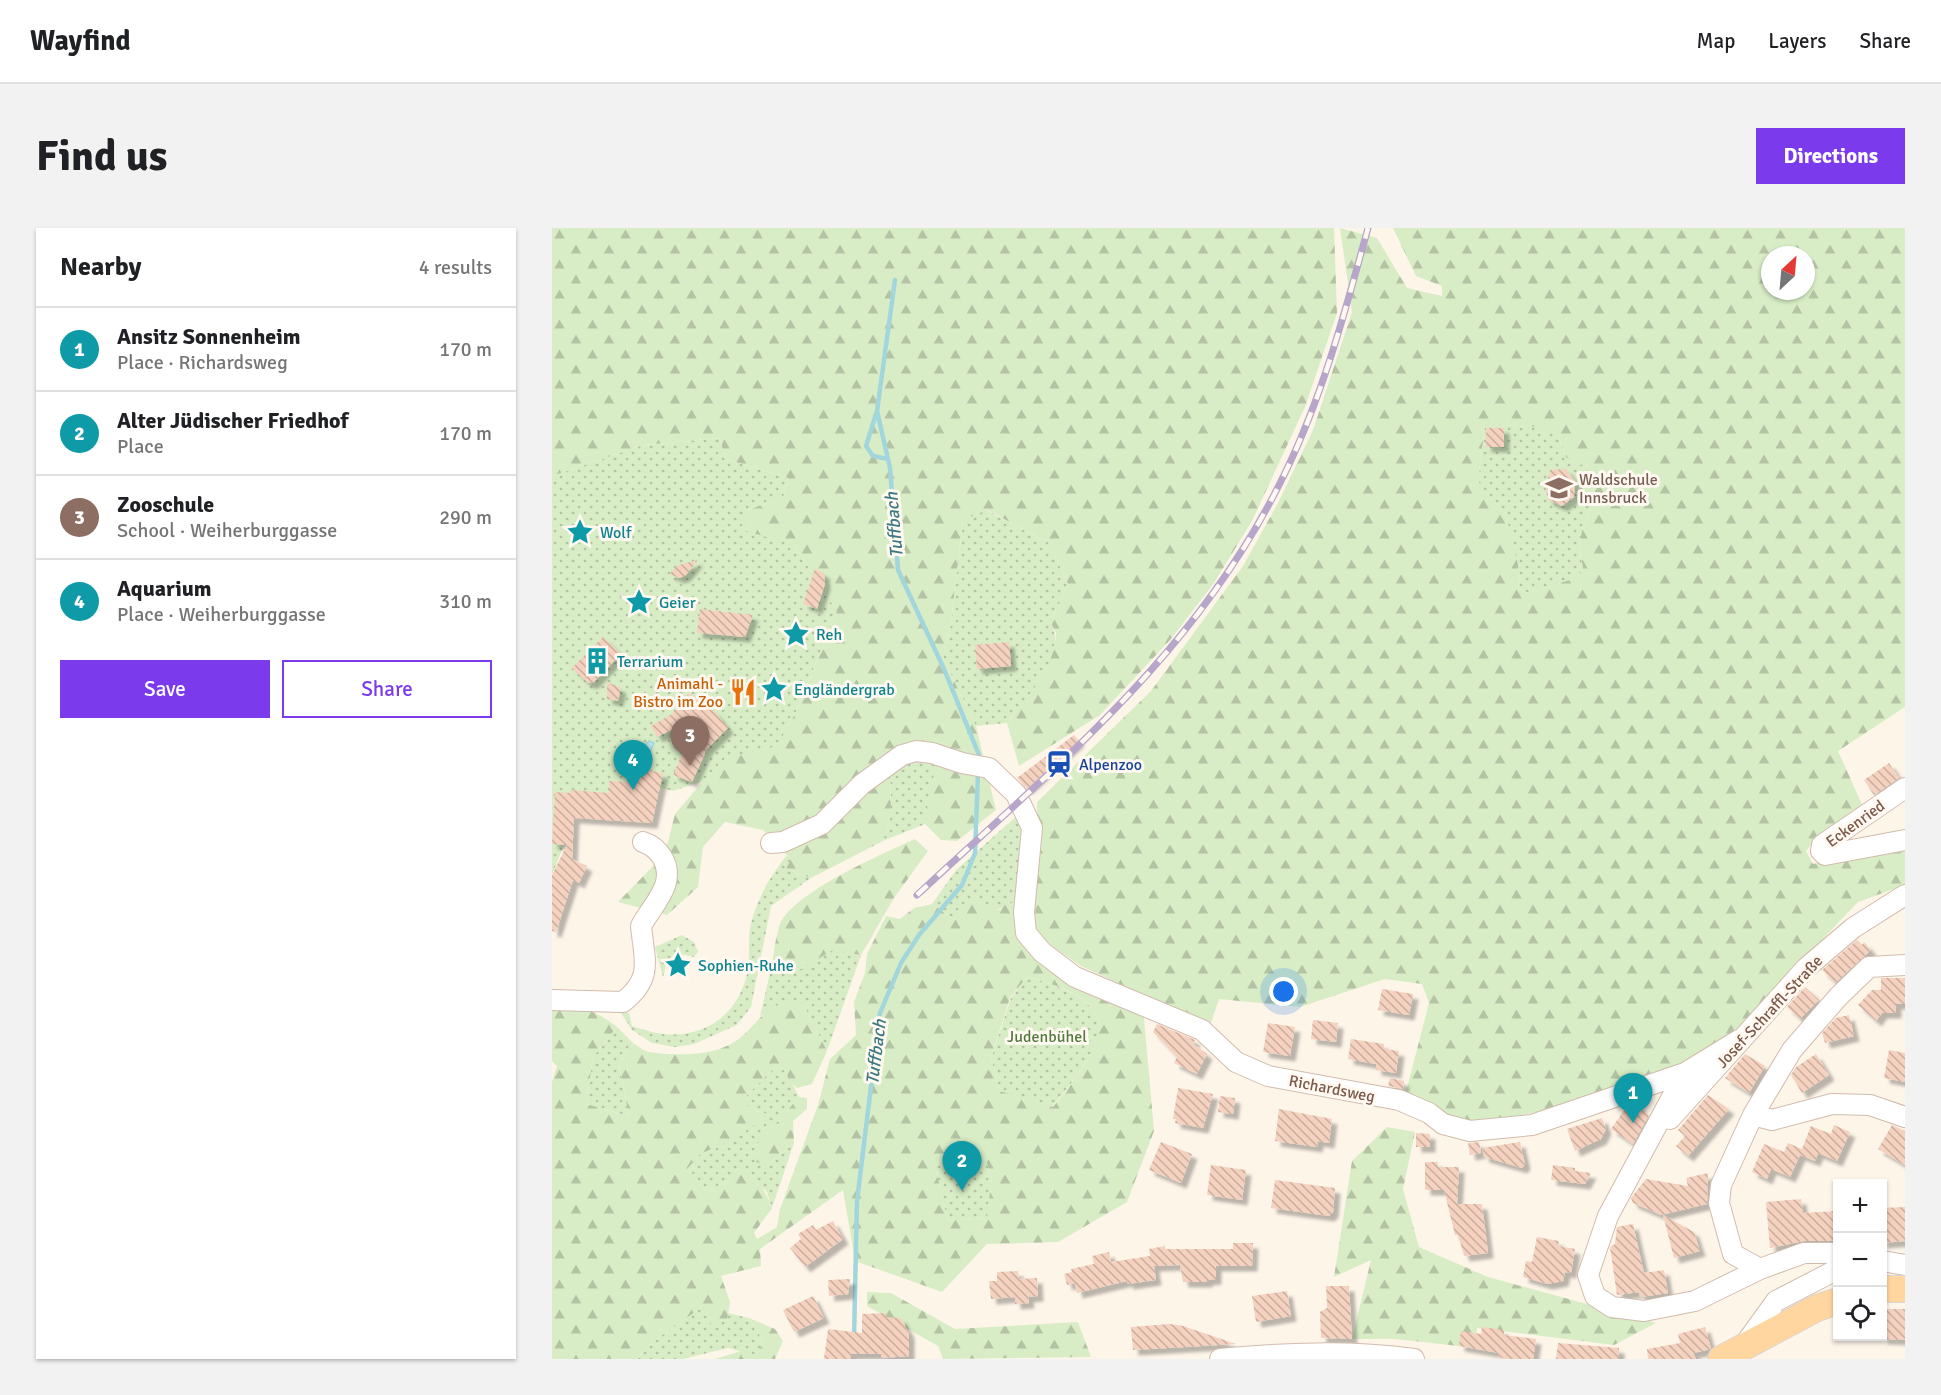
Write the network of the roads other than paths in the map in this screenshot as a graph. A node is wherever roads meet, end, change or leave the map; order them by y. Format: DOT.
graph roads {
  1 [pos="1905,788"];
  2 [pos="1905,840"];
  3 [pos="644,843"];
  4 [pos="771,843"];
  5 [pos="1905,895"];
  6 [pos="1905,965"];
  7 [pos="552,1000"];
  8 [pos="1739,1040"];
  9 [pos="1685,1073"];
  10 [pos="1753,1115"];
  11 [pos="1905,1117"];
  12 [pos="1648,1144"];
  13 [pos="1833,1253"];
  14 [pos="1760,1269"];
  15 [pos="1833,1272"];
  16 [pos="1887,1289"];
  17 [pos="1905,1289"];
  18 [pos="1833,1303"];
  19 [pos="1732,1354"];
  20 [pos="1220,1359"];
  21 [pos="1414,1359"];
  1 -- 2 [label="street, Eckenried"];
  3 -- 7 [label="street"];
  4 -- 9 [label="street, Richardsweg"];
  5 -- 8 [label="street, Josef-Schraffl-Straße"];
  6 -- 10 [label="street"];
  8 -- 9 [label="street, Richardsweg"];
  8 -- 12 [label="street, Josef-Schraffl-Straße"];
  9 -- 12 [label="street"];
  10 -- 11 [label="street"];
  10 -- 14 [label="street"];
  12 -- 14 [label="street"];
  13 -- 14 [label="street"];
  15 -- 19 [label="street"];
  16 -- 17 [label="main road"];
  18 -- 19 [label="main road"];
  20 -- 21 [label="street"];
}
